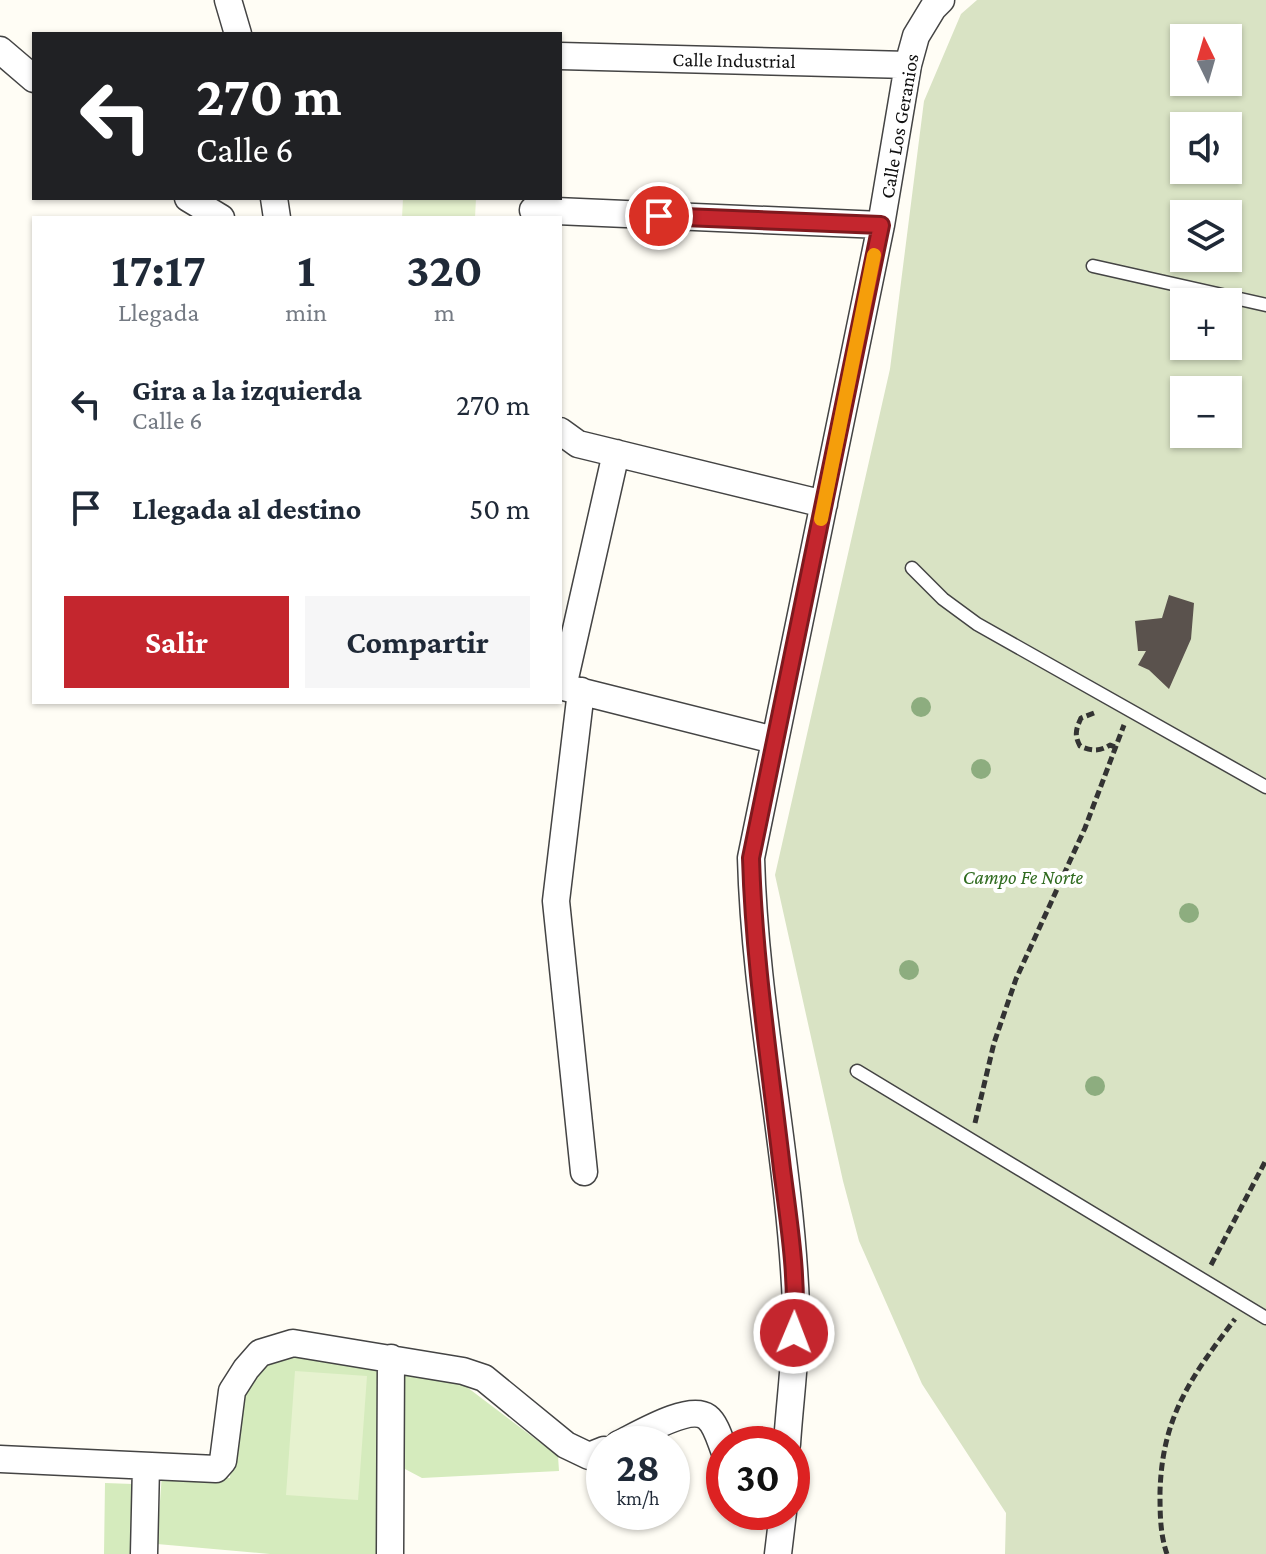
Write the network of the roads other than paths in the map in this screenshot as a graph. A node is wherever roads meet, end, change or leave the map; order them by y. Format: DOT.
graph roads {
  1 [pos="228,0"];
  2 [pos="941,0"];
  3 [pos="237,32"];
  4 [pos="0,50"];
  5 [pos="562,56"];
  6 [pos="908,65"];
  7 [pos="32,77"];
  8 [pos="191,200"];
  9 [pos="533,209"];
  10 [pos="218,216"];
  11 [pos="881,225"];
  12 [pos="1093,266"];
  13 [pos="1266,305"];
  14 [pos="562,432"];
  15 [pos="616,453"];
  16 [pos="824,504"];
  17 [pos="912,568"];
  18 [pos="568,688"];
  19 [pos="774,740"];
  20 [pos="1266,787"];
  21 [pos="857,1071"];
  22 [pos="584,1172"];
  23 [pos="1266,1318"];
  24 [pos="391,1358"];
  25 [pos="660,1426"];
  26 [pos="714,1426"];
  27 [pos="788,1426"];
  28 [pos="586,1455"];
  29 [pos="0,1459"];
  30 [pos="146,1466"];
  31 [pos="781,1530"];
  32 [pos="144,1554"];
  33 [pos="390,1554"];
  34 [pos="778,1554"];
  1 -- 3 [label="street"];
  2 -- 6 [label="street, Calle Los Geranios"];
  4 -- 7 [label="street"];
  5 -- 6 [label="street, Calle Industrial"];
  6 -- 11 [label="street, Calle Los Geranios"];
  8 -- 10 [label="street"];
  9 -- 11 [label="street"];
  11 -- 16 [label="street, Calle Los Geranios"];
  12 -- 13 [label="lane"];
  14 -- 15 [label="street"];
  15 -- 16 [label="street"];
  15 -- 18 [label="street"];
  16 -- 19 [label="street, Calle Los Geranios"];
  17 -- 20 [label="lane"];
  18 -- 19 [label="street"];
  18 -- 22 [label="street"];
  19 -- 27 [label="street, Calle Los Geranios"];
  21 -- 23 [label="lane"];
  24 -- 28 [label="street"];
  24 -- 30 [label="street"];
  24 -- 33 [label="street"];
  25 -- 26 [label="street"];
  29 -- 30 [label="street"];
  30 -- 32 [label="street"];
  31 -- 34 [label="street"];
}
